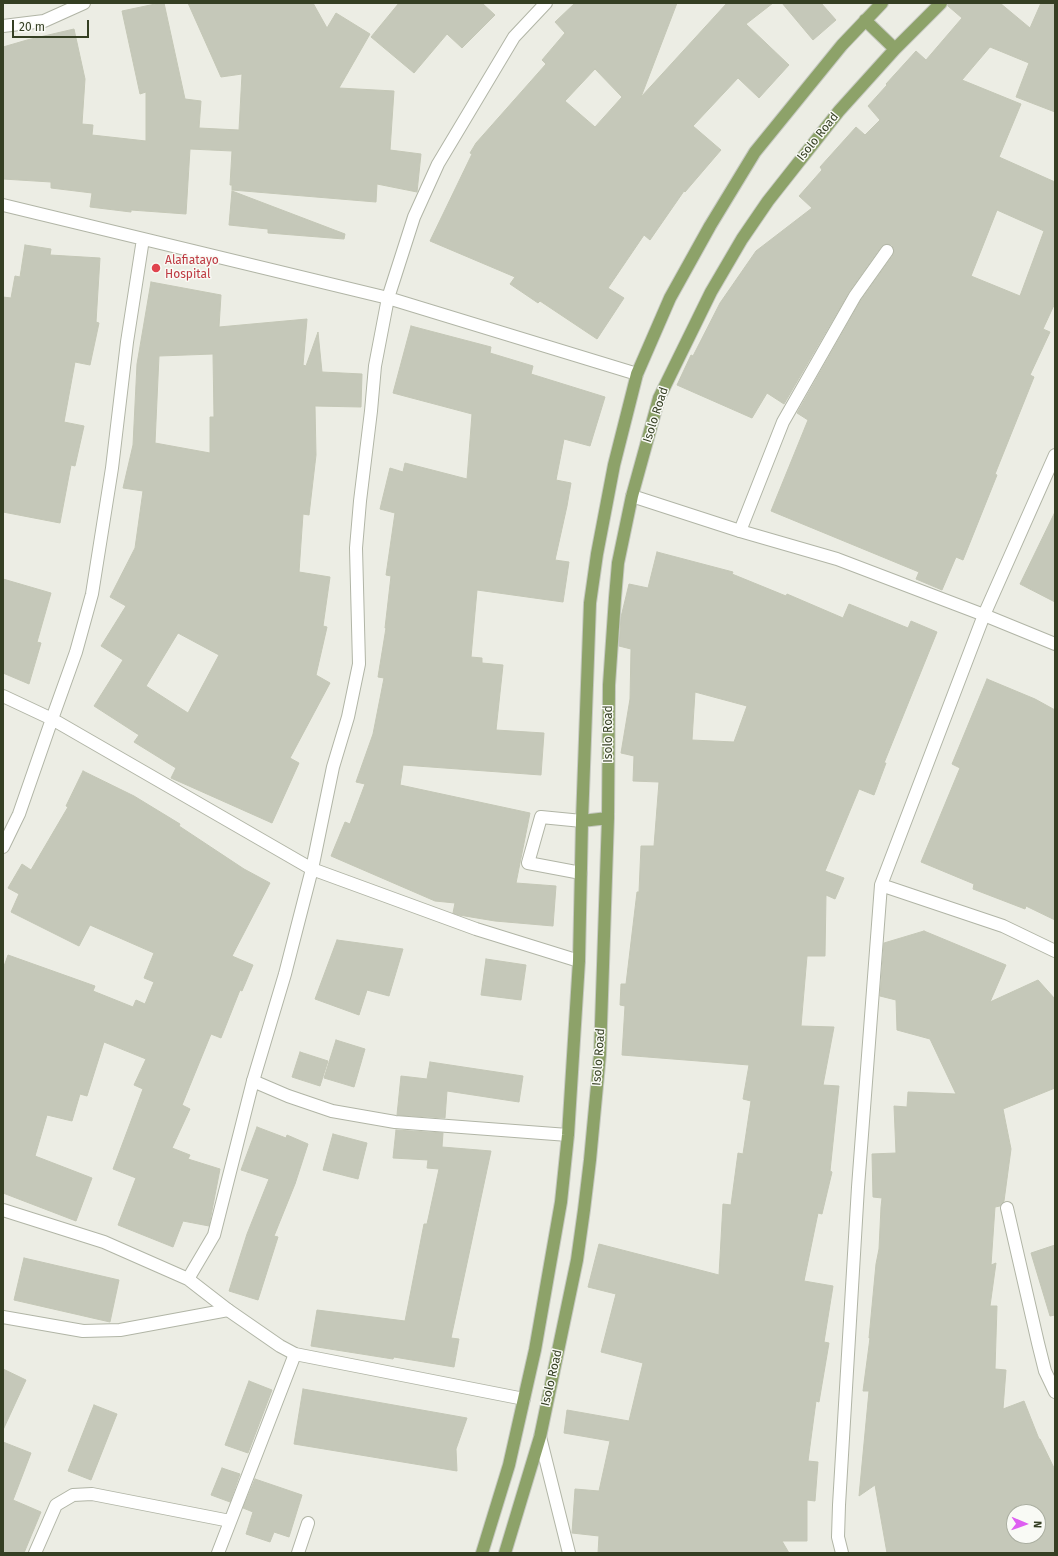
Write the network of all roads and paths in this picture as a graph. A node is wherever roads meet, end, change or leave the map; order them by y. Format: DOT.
graph roads {
  1 [pos="84,3"];
  2 [pos="546,3"];
  3 [pos="882,3"];
  4 [pos="941,3"];
  5 [pos="866,20"];
  6 [pos="3,26"];
  7 [pos="895,49"];
  8 [pos="3,205"];
  9 [pos="143,239"];
  10 [pos="887,251"];
  11 [pos="388,298"];
  12 [pos="637,374"];
  13 [pos="1055,455"];
  14 [pos="632,496"];
  15 [pos="740,531"];
  16 [pos="984,615"];
  17 [pos="1055,644"];
  18 [pos="3,696"];
  19 [pos="52,720"];
  20 [pos="608,818"];
  21 [pos="582,821"];
  22 [pos="3,847"];
  23 [pos="312,869"];
  24 [pos="581,873"];
  25 [pos="881,885"];
  26 [pos="1055,951"];
  27 [pos="579,961"];
  28 [pos="253,1081"];
  29 [pos="568,1135"];
  30 [pos="1007,1208"];
  31 [pos="3,1210"];
  32 [pos="188,1279"];
  33 [pos="228,1310"];
  34 [pos="3,1317"];
  35 [pos="294,1354"];
  36 [pos="1055,1392"];
  37 [pos="524,1399"];
  38 [pos="540,1437"];
  39 [pos="230,1521"];
  40 [pos="308,1523"];
  41 [pos="35,1553"];
  42 [pos="218,1553"];
  43 [pos="298,1553"];
  44 [pos="482,1553"];
  45 [pos="505,1553"];
  46 [pos="569,1553"];
  47 [pos="842,1553"];
  1 -- 6 [label="street"];
  2 -- 11 [label="street"];
  3 -- 5 [label="main road, Isolo Road"];
  4 -- 7 [label="main road, Isolo Road"];
  5 -- 7 [label="main road"];
  5 -- 12 [label="main road, Isolo Road"];
  7 -- 14 [label="main road, Isolo Road"];
  8 -- 9 [label="street"];
  9 -- 11 [label="street"];
  9 -- 19 [label="street"];
  10 -- 15 [label="street"];
  11 -- 12 [label="street"];
  11 -- 23 [label="street"];
  12 -- 21 [label="main road, Isolo Road"];
  13 -- 16 [label="street"];
  14 -- 15 [label="street"];
  14 -- 20 [label="main road, Isolo Road"];
  15 -- 16 [label="street"];
  16 -- 17 [label="street"];
  16 -- 25 [label="street"];
  18 -- 19 [label="street"];
  19 -- 22 [label="street"];
  19 -- 23 [label="street"];
  20 -- 21 [label="main road"];
  20 -- 38 [label="main road, Isolo Road"];
  21 -- 24 [label="main road, Isolo Road"];
  21 -- 24 [label="street"];
  23 -- 27 [label="street"];
  23 -- 28 [label="street"];
  24 -- 27 [label="main road, Isolo Road"];
  25 -- 26 [label="street"];
  25 -- 47 [label="street"];
  27 -- 29 [label="main road, Isolo Road"];
  28 -- 29 [label="street"];
  28 -- 32 [label="street"];
  29 -- 37 [label="main road, Isolo Road"];
  30 -- 36 [label="street"];
  31 -- 32 [label="street"];
  32 -- 33 [label="street"];
  33 -- 34 [label="street"];
  33 -- 35 [label="street"];
  35 -- 37 [label="street"];
  35 -- 39 [label="street"];
  37 -- 44 [label="main road, Isolo Road"];
  38 -- 45 [label="main road, Isolo Road"];
  38 -- 46 [label="street"];
  39 -- 41 [label="street"];
  39 -- 42 [label="street"];
  40 -- 43 [label="street"];
}
